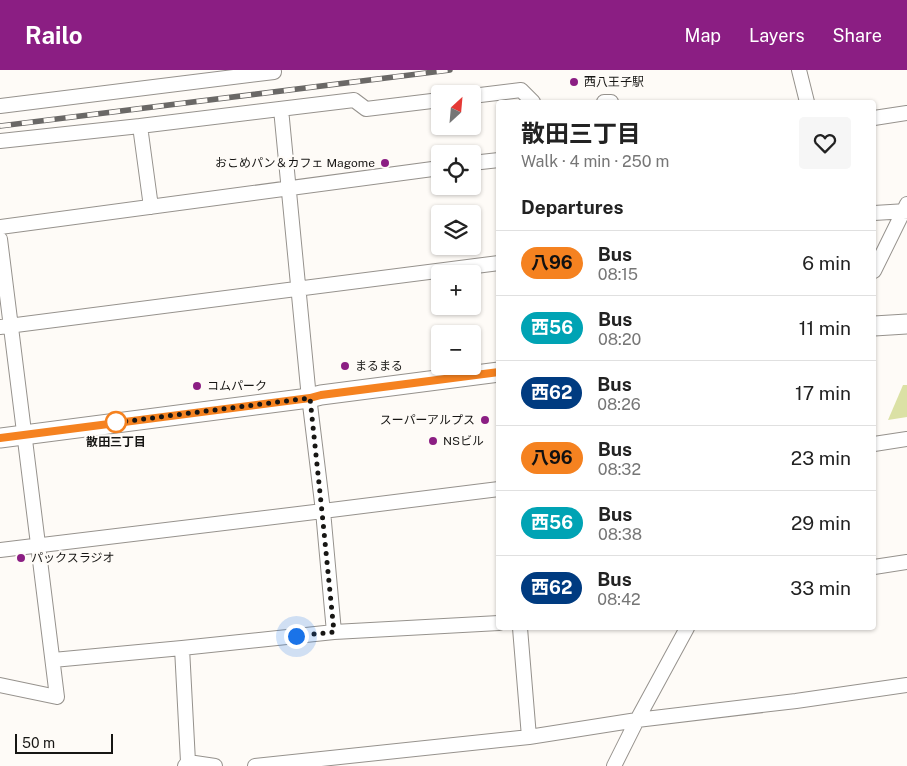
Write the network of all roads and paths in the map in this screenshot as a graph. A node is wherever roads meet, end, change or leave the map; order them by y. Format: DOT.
graph roads {
  1 [pos="273,70"];
  2 [pos="799,70"];
  3 [pos="481,95"];
  4 [pos="531,100"];
  5 [pos="806,100"];
  6 [pos="431,101"];
  7 [pos="0,106"];
  8 [pos="281,109"];
  9 [pos="907,113"];
  10 [pos="876,118"];
  11 [pos="140,126"];
  12 [pos="0,141"];
  13 [pos="496,160"];
  14 [pos="481,163"];
  15 [pos="431,169"];
  16 [pos="289,188"];
  17 [pos="151,207"];
  18 [pos="906,208"];
  19 [pos="876,213"];
  20 [pos="0,228"];
  21 [pos="0,239"];
  22 [pos="496,263"];
  23 [pos="876,267"];
  24 [pos="299,288"];
  25 [pos="907,324"];
  26 [pos="5,326"];
  27 [pos="876,326"];
  28 [pos="496,372"];
  29 [pos="310,398"];
  30 [pos="25,434"];
  31 [pos="0,438"];
  32 [pos="907,439"];
  33 [pos="876,444"];
  34 [pos="496,489"];
  35 [pos="322,512"];
  36 [pos="38,545"];
  37 [pos="0,550"];
  38 [pos="907,562"];
  39 [pos="876,567"];
  40 [pos="496,623"];
  41 [pos="520,630"];
  42 [pos="686,630"];
  43 [pos="334,632"];
  44 [pos="182,648"];
  45 [pos="53,660"];
  46 [pos="0,685"];
  47 [pos="907,686"];
  48 [pos="637,720"];
  49 [pos="529,737"];
  50 [pos="187,764"];
  51 [pos="215,766"];
  52 [pos="255,766"];
  53 [pos="614,766"];
  1 -- 7 [label="street"];
  2 -- 5 [label="street"];
  3 -- 4 [label="street"];
  6 -- 8 [label="street"];
  8 -- 11 [label="street"];
  8 -- 16 [label="street"];
  9 -- 10 [label="street"];
  11 -- 12 [label="street"];
  11 -- 17 [label="street"];
  13 -- 14 [label="street"];
  15 -- 16 [label="street"];
  16 -- 17 [label="street"];
  16 -- 24 [label="street"];
  17 -- 20 [label="street"];
  18 -- 19 [label="street"];
  18 -- 23 [label="street"];
  21 -- 26 [label="street"];
  22 -- 24 [label="street"];
  24 -- 26 [label="street"];
  24 -- 29 [label="street"];
  25 -- 27 [label="street"];
  26 -- 30 [label="street"];
  28 -- 29 [label="street"];
  29 -- 30 [label="street"];
  29 -- 35 [label="street"];
  30 -- 31 [label="street"];
  30 -- 36 [label="street"];
  32 -- 33 [label="street"];
  34 -- 35 [label="street"];
  35 -- 36 [label="street"];
  35 -- 43 [label="street"];
  36 -- 37 [label="street"];
  36 -- 45 [label="street"];
  38 -- 39 [label="street"];
  40 -- 43 [label="street"];
  41 -- 49 [label="street"];
  42 -- 48 [label="street"];
  43 -- 44 [label="street"];
  44 -- 45 [label="street"];
  44 -- 50 [label="street"];
  45 -- 46 [label="street"];
  47 -- 48 [label="street"];
  48 -- 49 [label="street"];
  48 -- 53 [label="street"];
  49 -- 52 [label="street"];
  50 -- 51 [label="street"];
}
